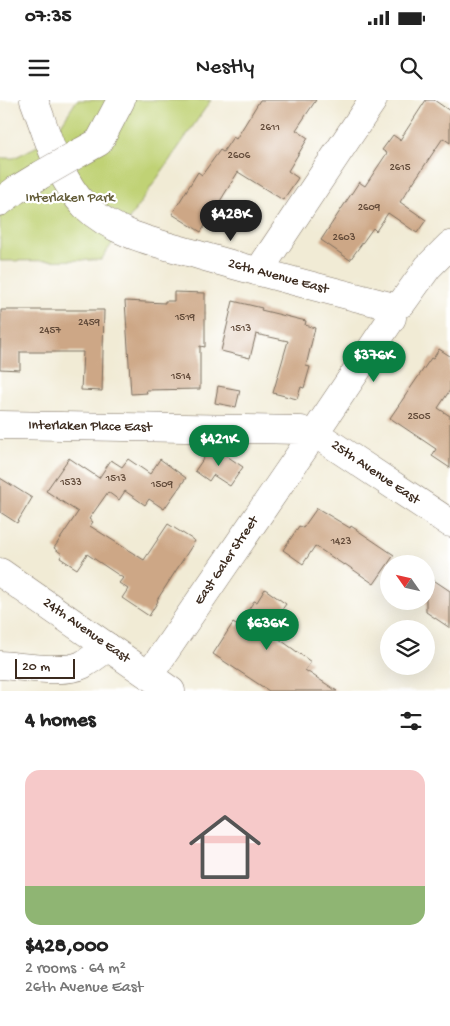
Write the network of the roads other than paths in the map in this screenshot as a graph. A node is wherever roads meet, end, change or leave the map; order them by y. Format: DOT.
graph roads {
  1 [pos="34,100"];
  2 [pos="120,100"];
  3 [pos="373,100"];
  4 [pos="0,202"];
  5 [pos="450,244"];
  6 [pos="258,272"];
  7 [pos="395,309"];
  8 [pos="0,426"];
  9 [pos="313,435"];
  10 [pos="450,522"];
  11 [pos="0,572"];
  12 [pos="108,647"];
  13 [pos="0,665"];
  14 [pos="149,675"];
  15 [pos="172,691"];
  1 -- 6 [label="street, 26th Avenue East"];
  2 -- 4 [label="street, bridge"];
  3 -- 6 [label="street"];
  5 -- 7 [label="street, East Galer Street"];
  6 -- 7 [label="street, 26th Avenue East"];
  7 -- 9 [label="street, East Galer Street"];
  8 -- 9 [label="street, Interlaken Place East"];
  9 -- 10 [label="street, 25th Avenue East"];
  9 -- 14 [label="street, East Galer Street"];
  11 -- 12 [label="street, 24th Avenue East"];
  12 -- 13 [label="street"];
  12 -- 14 [label="street, 24th Avenue East"];
  14 -- 15 [label="street, 24th Avenue East"];
}
